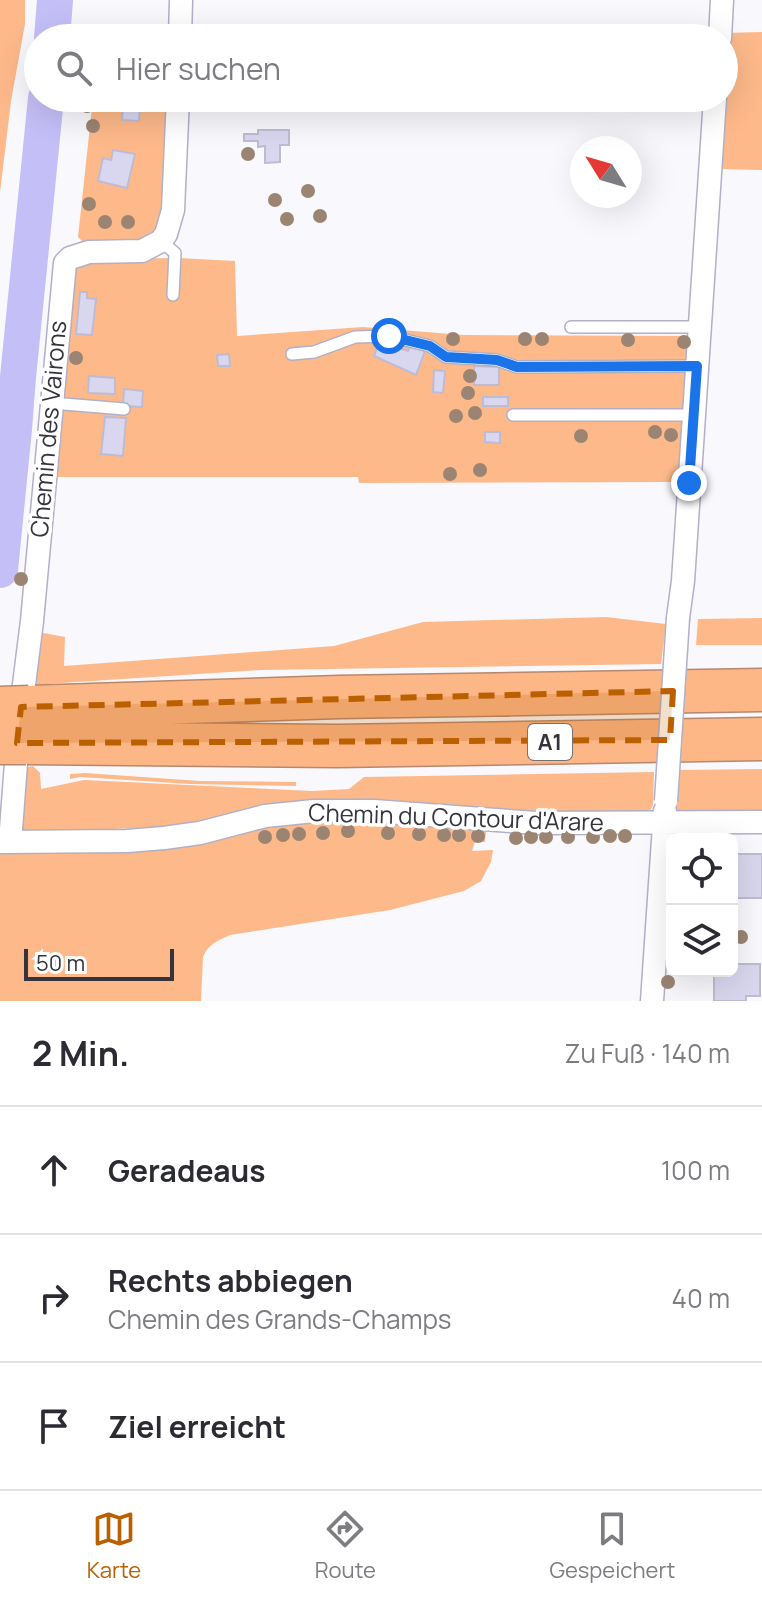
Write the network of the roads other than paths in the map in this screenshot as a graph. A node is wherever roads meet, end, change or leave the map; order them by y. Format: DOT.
graph roads {
  1 [pos="181,0"];
  2 [pos="722,0"];
  3 [pos="180,24"];
  4 [pos="721,24"];
  5 [pos="177,112"];
  6 [pos="714,112"];
  7 [pos="161,241"];
  8 [pos="173,295"];
  9 [pos="571,327"];
  10 [pos="700,327"];
  11 [pos="292,354"];
  12 [pos="697,366"];
  13 [pos="52,403"];
  14 [pos="124,409"];
  15 [pos="513,415"];
  16 [pos="694,415"];
  17 [pos="762,690"];
  18 [pos="14,725"];
  19 [pos="762,739"];
  20 [pos="665,812"];
  21 [pos="762,822"];
  22 [pos="5,842"];
  23 [pos="652,1001"];
  1 -- 3 [label="street"];
  2 -- 4 [label="street"];
  5 -- 7 [label="street"];
  6 -- 10 [label="street"];
  7 -- 8 [label="lane"];
  7 -- 13 [label="street, Chemin des Vairons"];
  9 -- 10 [label="lane"];
  10 -- 12 [label="street"];
  11 -- 12 [label="lane"];
  12 -- 16 [label="street"];
  13 -- 14 [label="lane"];
  13 -- 22 [label="street, Chemin des Vairons"];
  15 -- 16 [label="lane"];
  16 -- 20 [label="street, bridge"];
  17 -- 18 [label="highway, A1"];
  18 -- 19 [label="highway, A1"];
  20 -- 21 [label="street, Chemin du Contour d'Arare"];
  20 -- 22 [label="street, Chemin du Contour d'Arare"];
  20 -- 23 [label="street"];
}
